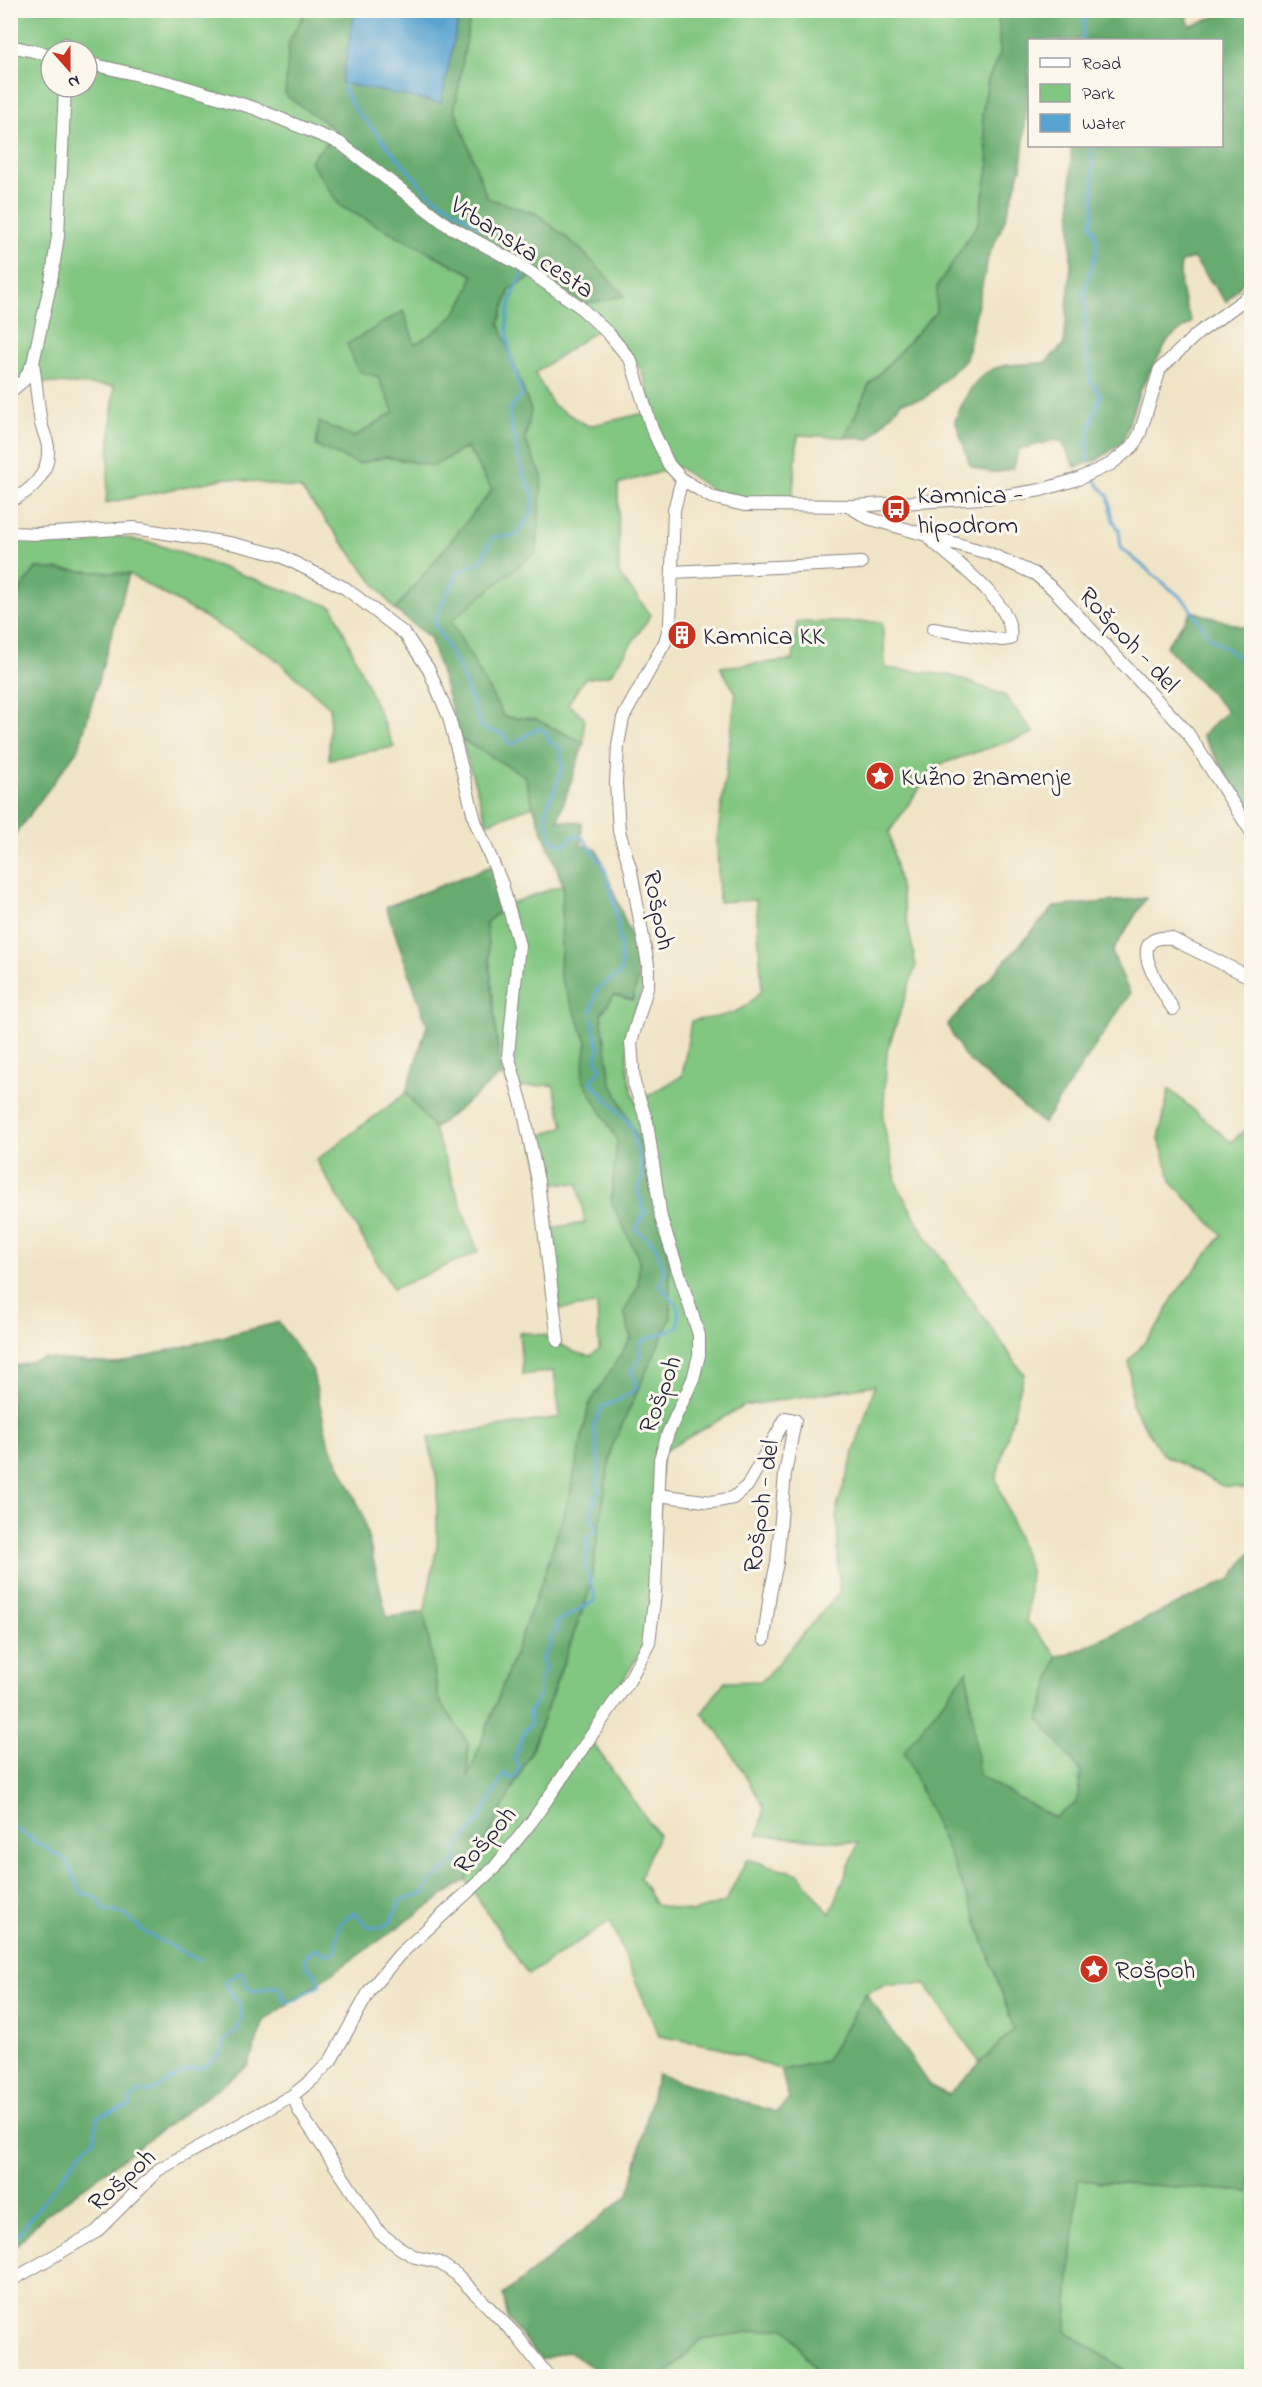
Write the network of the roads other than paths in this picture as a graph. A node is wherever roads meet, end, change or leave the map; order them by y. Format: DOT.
graph roads {
  1 [pos="10,46"];
  2 [pos="39,52"];
  3 [pos="99,66"];
  4 [pos="64,99"];
  5 [pos="1251,294"];
  6 [pos="33,363"];
  7 [pos="10,392"];
  8 [pos="682,479"];
  9 [pos="10,501"];
  10 [pos="849,506"];
  11 [pos="10,532"];
  12 [pos="927,537"];
  13 [pos="861,563"];
  14 [pos="672,572"];
  15 [pos="933,629"];
  16 [pos="1251,833"];
  17 [pos="1251,978"];
  18 [pos="1173,1010"];
  19 [pos="558,1341"];
  20 [pos="658,1495"];
  21 [pos="764,1639"];
  22 [pos="293,2095"];
  23 [pos="10,2281"];
  24 [pos="548,2376"];
  1 -- 2 [label="street"];
  3 -- 8 [label="street, Vrbanska cesta"];
  4 -- 6 [label="street"];
  5 -- 10 [label="street, Vrbanska cesta"];
  6 -- 7 [label="street"];
  6 -- 9 [label="street"];
  8 -- 10 [label="street, Vrbanska cesta"];
  8 -- 14 [label="street, Rošpoh"];
  10 -- 12 [label="street, Rošpoh - del"];
  11 -- 19 [label="street"];
  12 -- 15 [label="street, Rošpoh - del"];
  12 -- 16 [label="street, Rošpoh - del"];
  13 -- 14 [label="street"];
  14 -- 20 [label="street, Rošpoh"];
  17 -- 18 [label="street"];
  20 -- 21 [label="street, Rošpoh - del"];
  20 -- 22 [label="street, Rošpoh"];
  22 -- 23 [label="street, Rošpoh"];
  22 -- 24 [label="street"];
}
